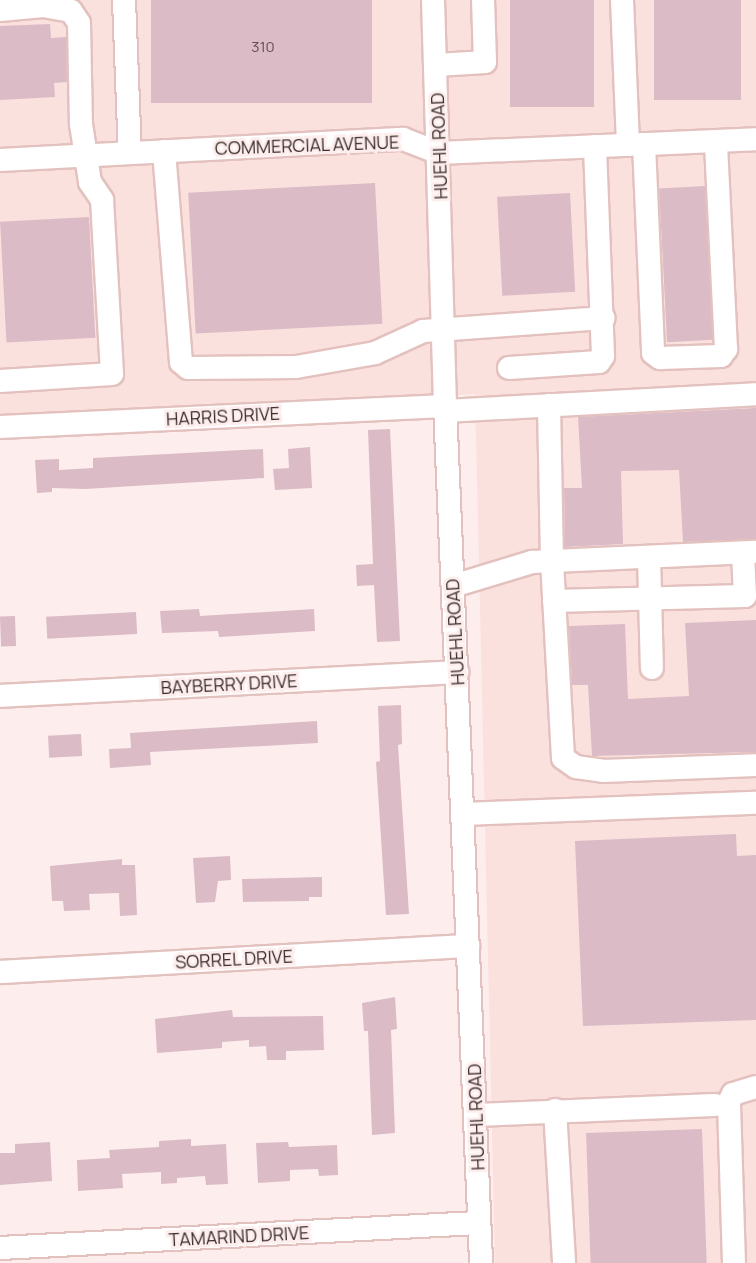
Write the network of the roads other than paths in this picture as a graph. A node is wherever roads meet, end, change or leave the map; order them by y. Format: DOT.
graph roads {
  1 [pos="124,0"];
  2 [pos="433,0"];
  3 [pos="483,0"];
  4 [pos="622,0"];
  5 [pos="0,10"];
  6 [pos="437,65"];
  7 [pos="756,139"];
  8 [pos="716,141"];
  9 [pos="636,145"];
  10 [pos="595,146"];
  11 [pos="164,151"];
  12 [pos="130,153"];
  13 [pos="439,153"];
  14 [pos="84,156"];
  15 [pos="0,160"];
  16 [pos="604,318"];
  17 [pos="444,328"];
  18 [pos="509,368"];
  19 [pos="0,381"];
  20 [pos="756,394"];
  21 [pos="549,405"];
  22 [pos="445,409"];
  23 [pos="0,427"];
  24 [pos="749,552"];
  25 [pos="649,557"];
  26 [pos="552,561"];
  27 [pos="453,586"];
  28 [pos="651,598"];
  29 [pos="554,601"];
  30 [pos="652,668"];
  31 [pos="457,672"];
  32 [pos="0,696"];
  33 [pos="756,765"];
  34 [pos="756,803"];
  35 [pos="463,814"];
  36 [pos="468,946"];
  37 [pos="0,972"];
  38 [pos="756,1087"];
  39 [pos="715,1105"];
  40 [pos="555,1110"];
  41 [pos="476,1115"];
  42 [pos="479,1223"];
  43 [pos="0,1248"];
  44 [pos="481,1263"];
  45 [pos="564,1263"];
  46 [pos="734,1263"];
  1 -- 12 [label="street"];
  2 -- 6 [label="street, HUEHL ROAD"];
  3 -- 6 [label="street"];
  4 -- 9 [label="street"];
  5 -- 14 [label="street"];
  6 -- 13 [label="street, HUEHL ROAD"];
  7 -- 8 [label="street, COMMERCIAL AVENUE"];
  8 -- 9 [label="street, COMMERCIAL AVENUE"];
  8 -- 9 [label="street"];
  9 -- 10 [label="street, COMMERCIAL AVENUE"];
  10 -- 13 [label="street, COMMERCIAL AVENUE"];
  10 -- 16 [label="street"];
  11 -- 12 [label="street, COMMERCIAL AVENUE"];
  11 -- 13 [label="street, COMMERCIAL AVENUE"];
  11 -- 17 [label="street"];
  12 -- 14 [label="street, COMMERCIAL AVENUE"];
  13 -- 17 [label="street, HUEHL ROAD"];
  14 -- 15 [label="street, COMMERCIAL AVENUE"];
  14 -- 19 [label="street"];
  16 -- 17 [label="street"];
  16 -- 18 [label="street"];
  17 -- 22 [label="street, HUEHL ROAD"];
  20 -- 21 [label="street, HARRIS DRIVE"];
  21 -- 22 [label="street, HARRIS DRIVE"];
  21 -- 26 [label="street"];
  22 -- 23 [label="street, HARRIS DRIVE"];
  22 -- 27 [label="street, HUEHL ROAD"];
  24 -- 25 [label="street"];
  24 -- 28 [label="street"];
  25 -- 26 [label="street"];
  25 -- 28 [label="street"];
  26 -- 27 [label="street"];
  26 -- 29 [label="street"];
  27 -- 31 [label="street, HUEHL ROAD"];
  28 -- 29 [label="street"];
  28 -- 30 [label="street"];
  29 -- 33 [label="street"];
  31 -- 32 [label="street, BAYBERRY DRIVE"];
  31 -- 35 [label="street, HUEHL ROAD"];
  34 -- 35 [label="street"];
  35 -- 36 [label="street, HUEHL ROAD"];
  36 -- 37 [label="street, SORREL DRIVE"];
  36 -- 41 [label="street, HUEHL ROAD"];
  38 -- 46 [label="street"];
  39 -- 40 [label="street"];
  40 -- 41 [label="street"];
  40 -- 45 [label="street"];
  41 -- 42 [label="street, HUEHL ROAD"];
  42 -- 43 [label="street, TAMARIND DRIVE"];
  42 -- 44 [label="street, HUEHL ROAD"];
}
